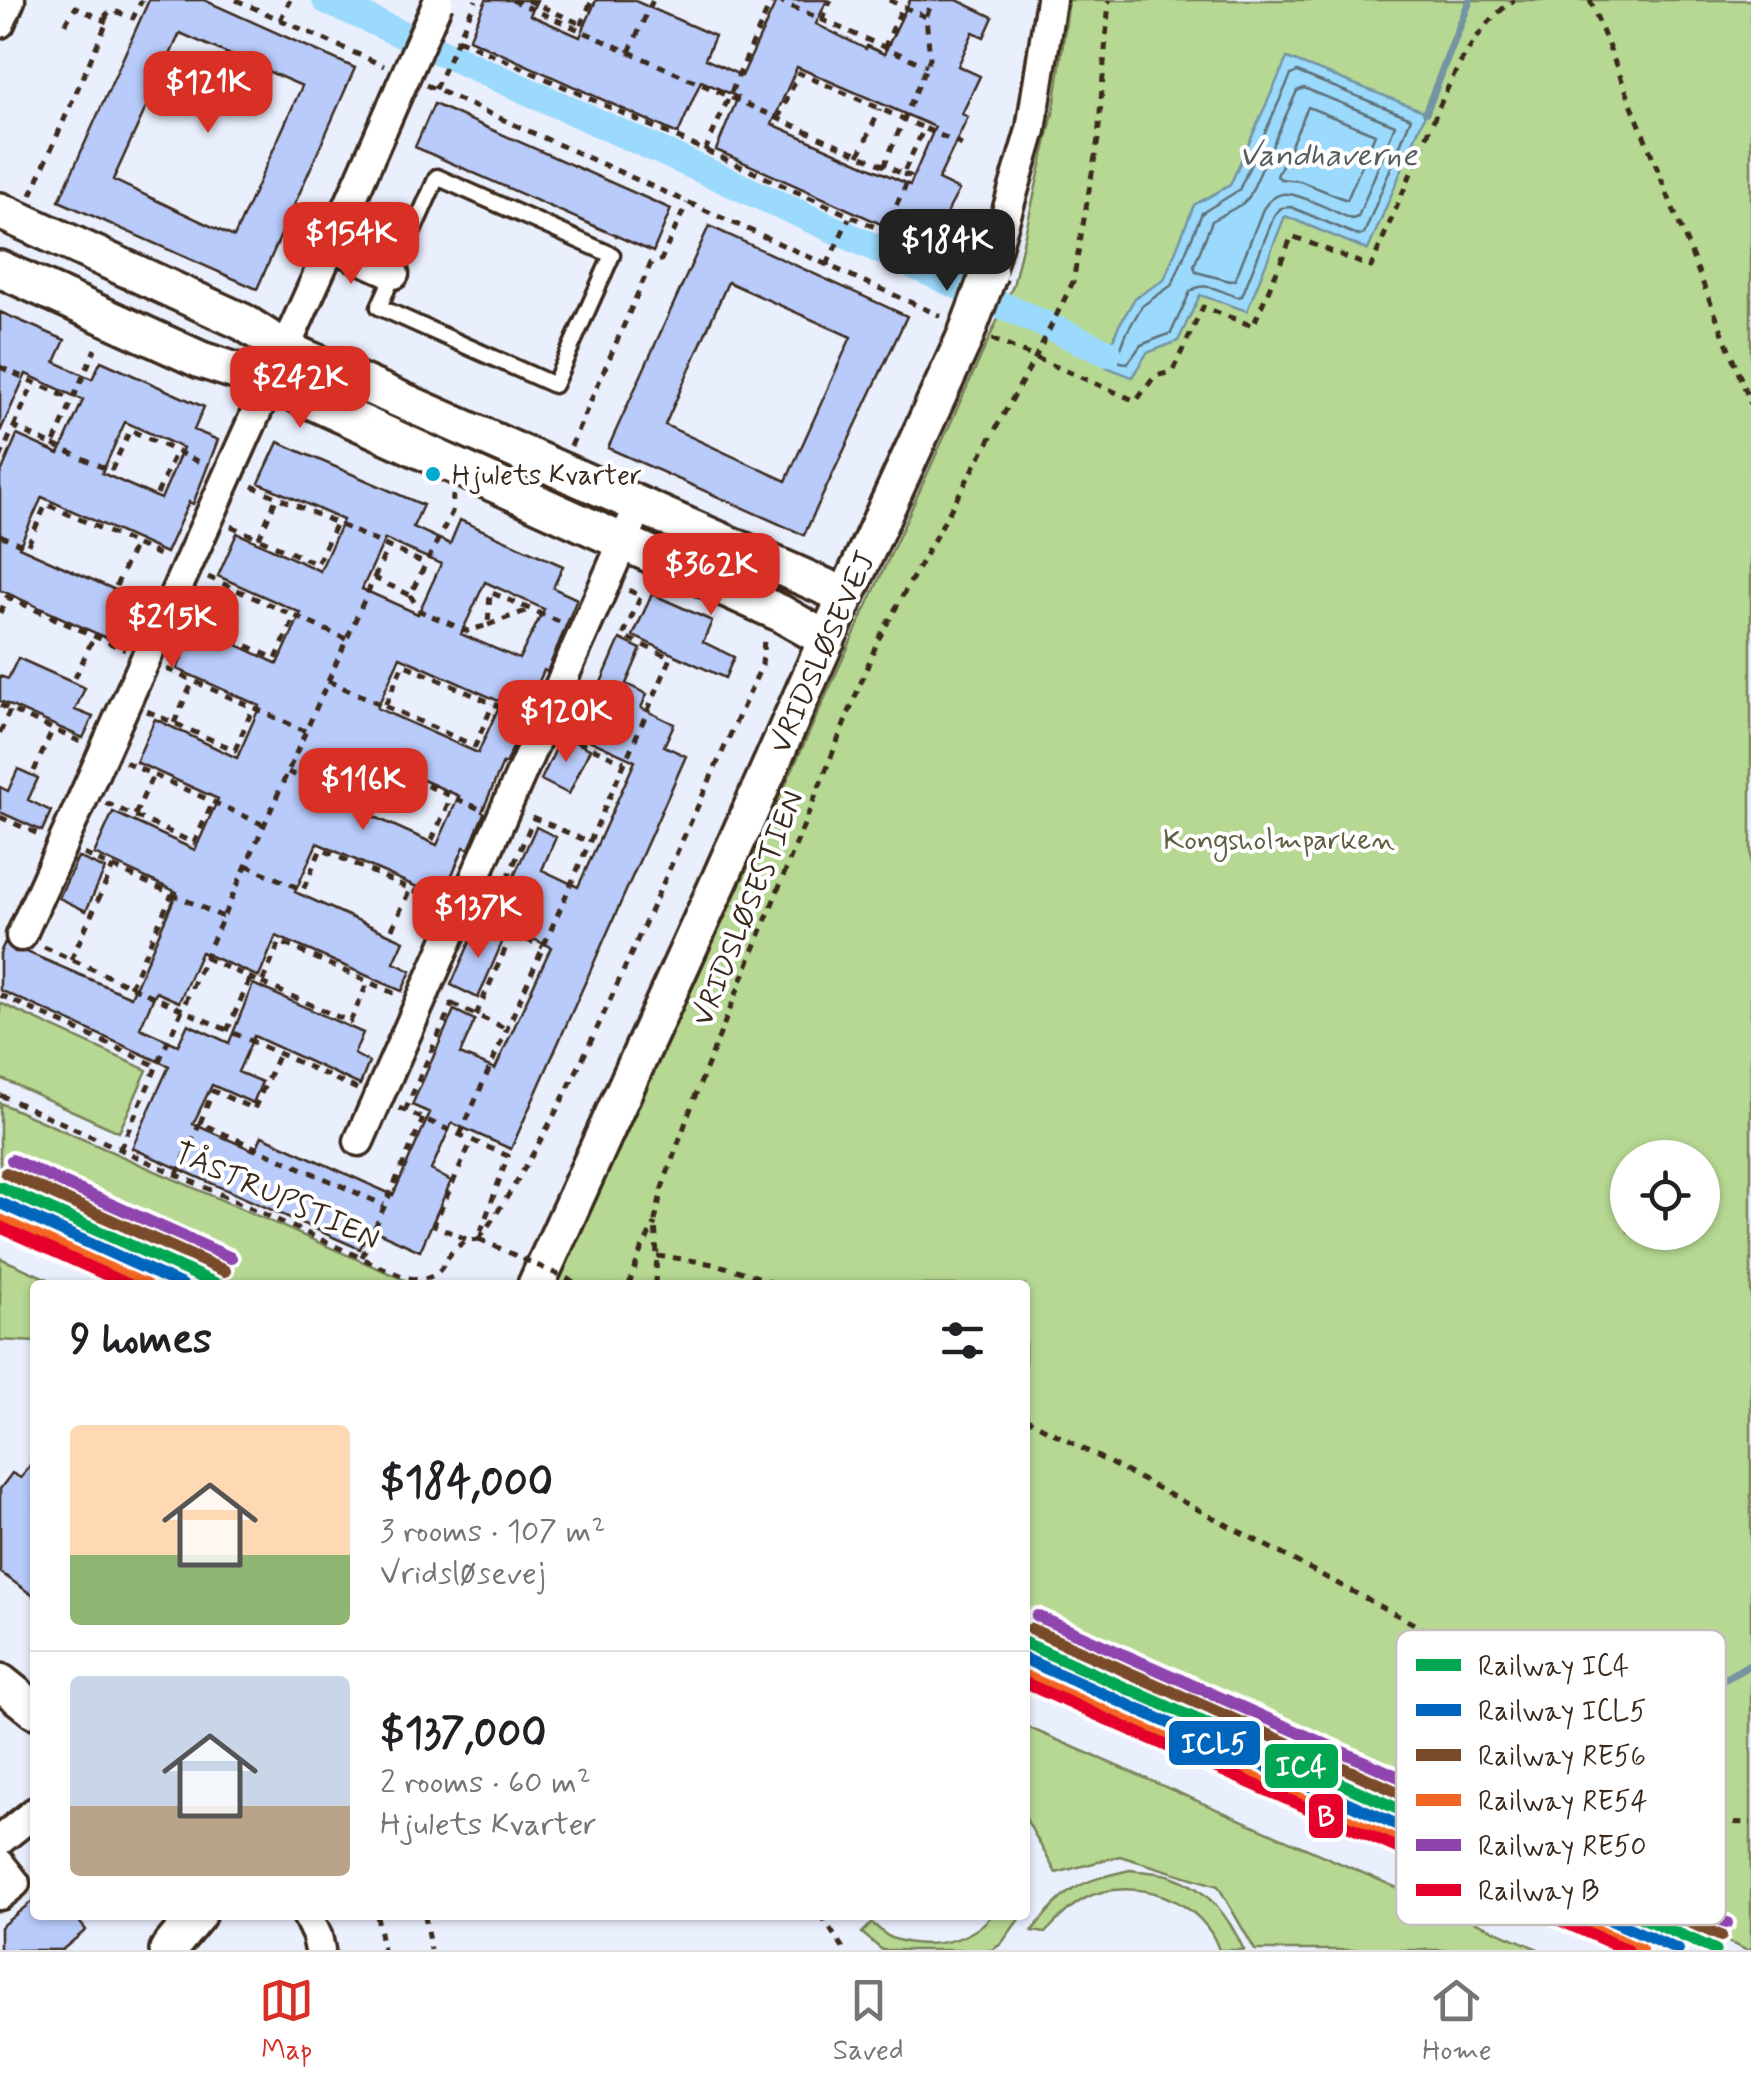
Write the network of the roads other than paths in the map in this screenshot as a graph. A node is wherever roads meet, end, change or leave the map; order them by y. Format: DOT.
graph roads {
  1 [pos="10,0"];
  2 [pos="1051,0"];
  3 [pos="438,1"];
  4 [pos="0,23"];
  5 [pos="13,209"];
  6 [pos="332,246"];
  7 [pos="0,269"];
  8 [pos="990,273"];
  9 [pos="394,274"];
  10 [pos="285,349"];
  11 [pos="270,382"];
  12 [pos="638,506"];
  13 [pos="623,542"];
  14 [pos="846,596"];
  15 [pos="827,640"];
  16 [pos="20,936"];
  17 [pos="358,1141"];
  18 [pos="538,1280"];
  19 [pos="0,1682"];
  20 [pos="30,1706"];
  21 [pos="30,1816"];
  22 [pos="0,1840"];
  23 [pos="0,1864"];
  24 [pos="0,1895"];
  25 [pos="193,1920"];
  26 [pos="309,1920"];
  27 [pos="168,1950"];
  28 [pos="320,1950"];
  1 -- 4 [label="street"];
  2 -- 8 [label="street, VRIDSLØSEVEJ"];
  3 -- 6 [label="street, bridge"];
  5 -- 10 [label="street"];
  6 -- 9 [label="street"];
  6 -- 10 [label="street"];
  7 -- 11 [label="street"];
  8 -- 14 [label="street, VRIDSLØSEVEJ, bridge"];
  9 -- 9 [label="lane"];
  10 -- 11 [label="street"];
  10 -- 12 [label="street"];
  11 -- 13 [label="street"];
  11 -- 16 [label="street"];
  12 -- 13 [label="street"];
  12 -- 14 [label="street"];
  13 -- 15 [label="street"];
  13 -- 17 [label="street"];
  14 -- 15 [label="street, VRIDSLØSEVEJ"];
  15 -- 18 [label="street, VRIDSLØSEVEJ"];
  19 -- 20 [label="street"];
  21 -- 22 [label="street"];
  23 -- 24 [label="street"];
  25 -- 27 [label="street"];
  26 -- 28 [label="street"];
}
